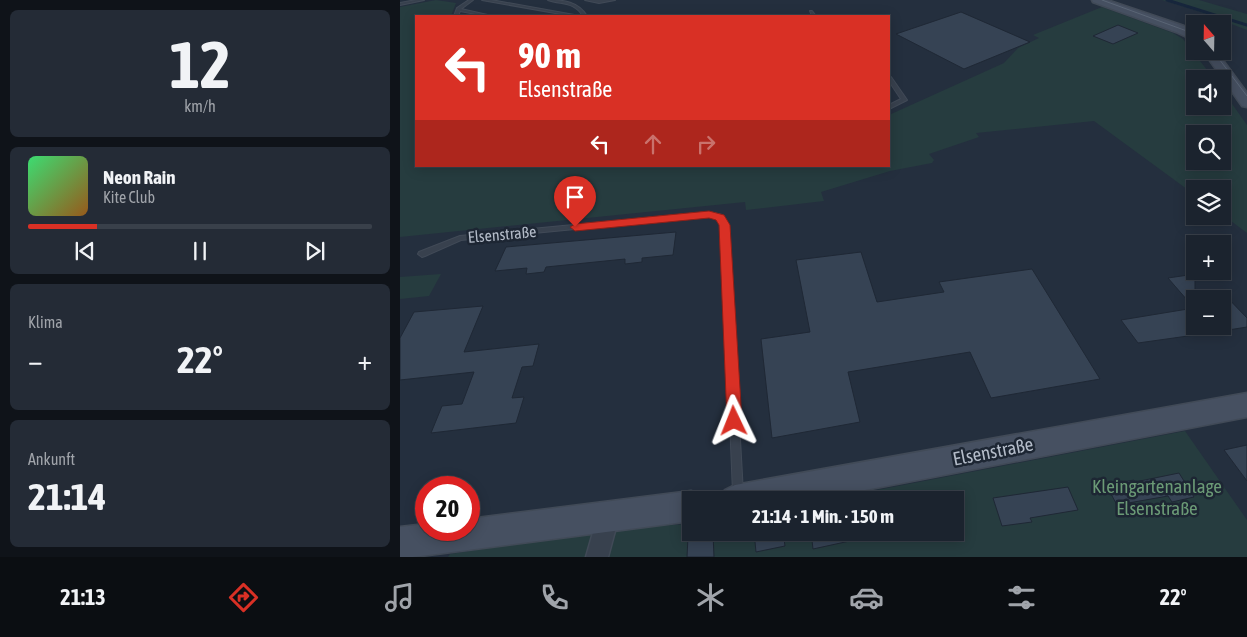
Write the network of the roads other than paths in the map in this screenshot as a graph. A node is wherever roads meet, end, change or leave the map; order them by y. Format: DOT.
graph roads {
  1 [pos="422,0"];
  2 [pos="471,0"];
  3 [pos="484,0"];
  4 [pos="550,0"];
  5 [pos="587,0"];
  6 [pos="613,0"];
  7 [pos="1097,0"];
  8 [pos="400,4"];
  9 [pos="458,9"];
  10 [pos="456,15"];
  11 [pos="485,15"];
  12 [pos="572,15"];
  13 [pos="584,15"];
  14 [pos="1186,32"];
  15 [pos="1216,60"];
  16 [pos="890,79"];
  17 [pos="1247,103"];
  18 [pos="890,107"];
  19 [pos="422,254"];
  20 [pos="1247,405"];
  21 [pos="737,491"];
  22 [pos="785,491"];
  23 [pos="682,507"];
  24 [pos="608,516"];
  25 [pos="400,543"];
  26 [pos="597,557"];
  1 -- 8 [label="lane"];
  2 -- 9 [label="lane"];
  3 -- 12 [label="lane"];
  4 -- 13 [label="lane"];
  5 -- 6 [label="lane"];
  7 -- 14 [label="street"];
  9 -- 10 [label="lane"];
  9 -- 11 [label="lane"];
  15 -- 17 [label="street"];
  16 -- 18 [label="lane"];
  19 -- 21 [label="lane, Elsenstraße"];
  20 -- 22 [label="street, Elsenstraße"];
  23 -- 24 [label="street"];
  24 -- 25 [label="street"];
  24 -- 26 [label="street"];
}
